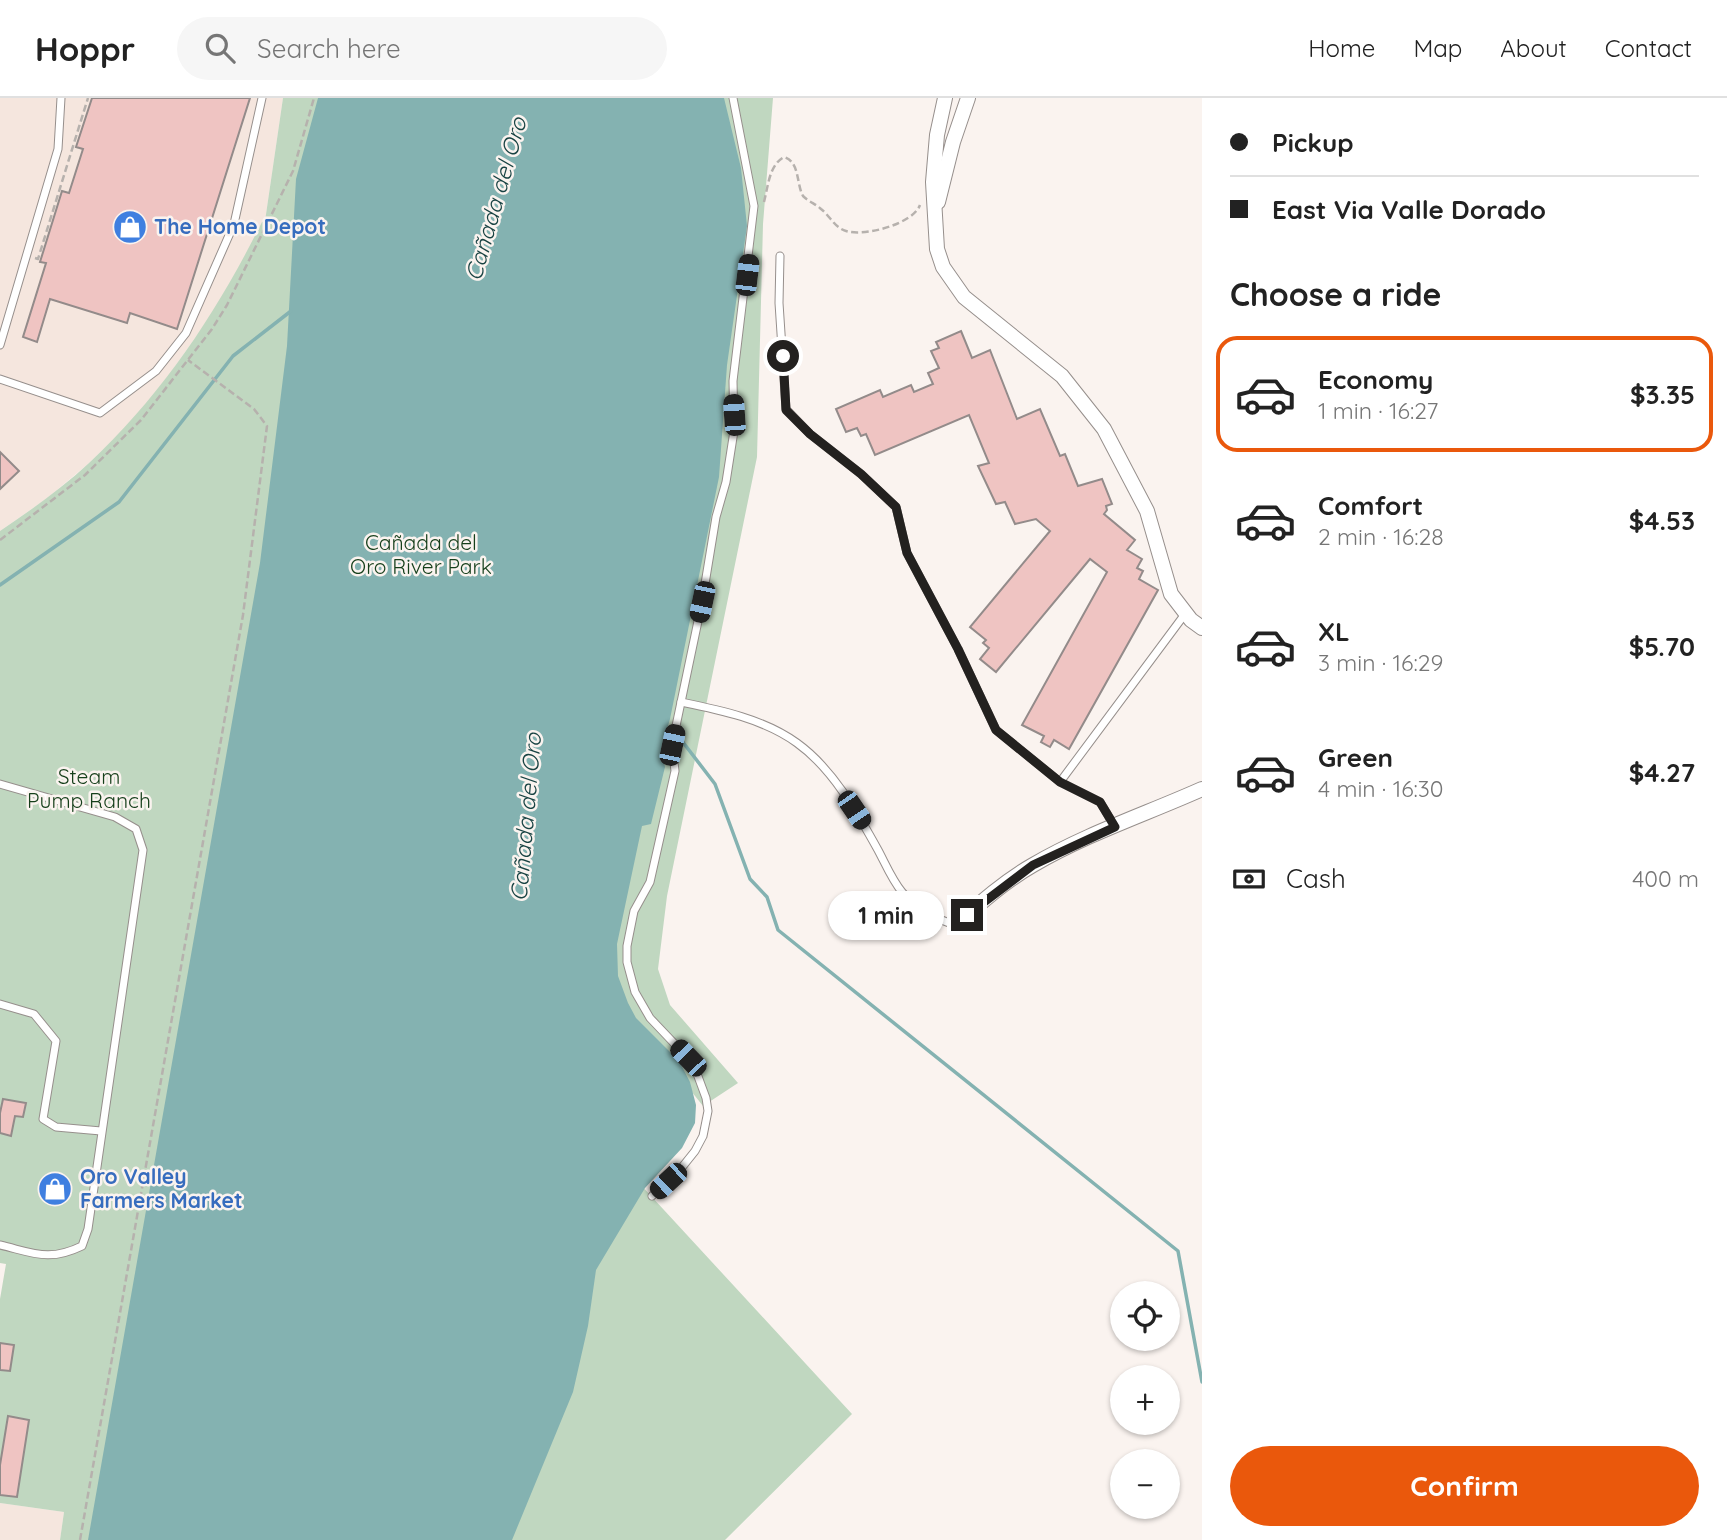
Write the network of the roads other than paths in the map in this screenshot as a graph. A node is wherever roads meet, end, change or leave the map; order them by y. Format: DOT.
graph roads {
  1 [pos="61,98"];
  2 [pos="262,98"];
  3 [pos="733,98"];
  4 [pos="945,98"];
  5 [pos="968,98"];
  6 [pos="936,210"];
  7 [pos="780,257"];
  8 [pos="0,345"];
  9 [pos="0,379"];
  10 [pos="1185,614"];
  11 [pos="1202,628"];
  12 [pos="681,702"];
  13 [pos="1060,782"];
  14 [pos="0,785"];
  15 [pos="1202,789"];
  16 [pos="1115,827"];
  17 [pos="956,925"];
  18 [pos="0,1004"];
  19 [pos="101,1131"];
  20 [pos="652,1196"];
  21 [pos="0,1245"];
  1 -- 8 [label="lane"];
  2 -- 9 [label="lane"];
  3 -- 12 [label="lane"];
  4 -- 6 [label="street"];
  5 -- 6 [label="street"];
  6 -- 10 [label="street"];
  7 -- 13 [label="lane"];
  10 -- 11 [label="street"];
  10 -- 13 [label="lane"];
  12 -- 17 [label="lane"];
  12 -- 20 [label="lane"];
  13 -- 16 [label="lane"];
  14 -- 19 [label="lane"];
  15 -- 16 [label="street"];
  16 -- 17 [label="street"];
  18 -- 19 [label="lane"];
  19 -- 21 [label="lane"];
}
